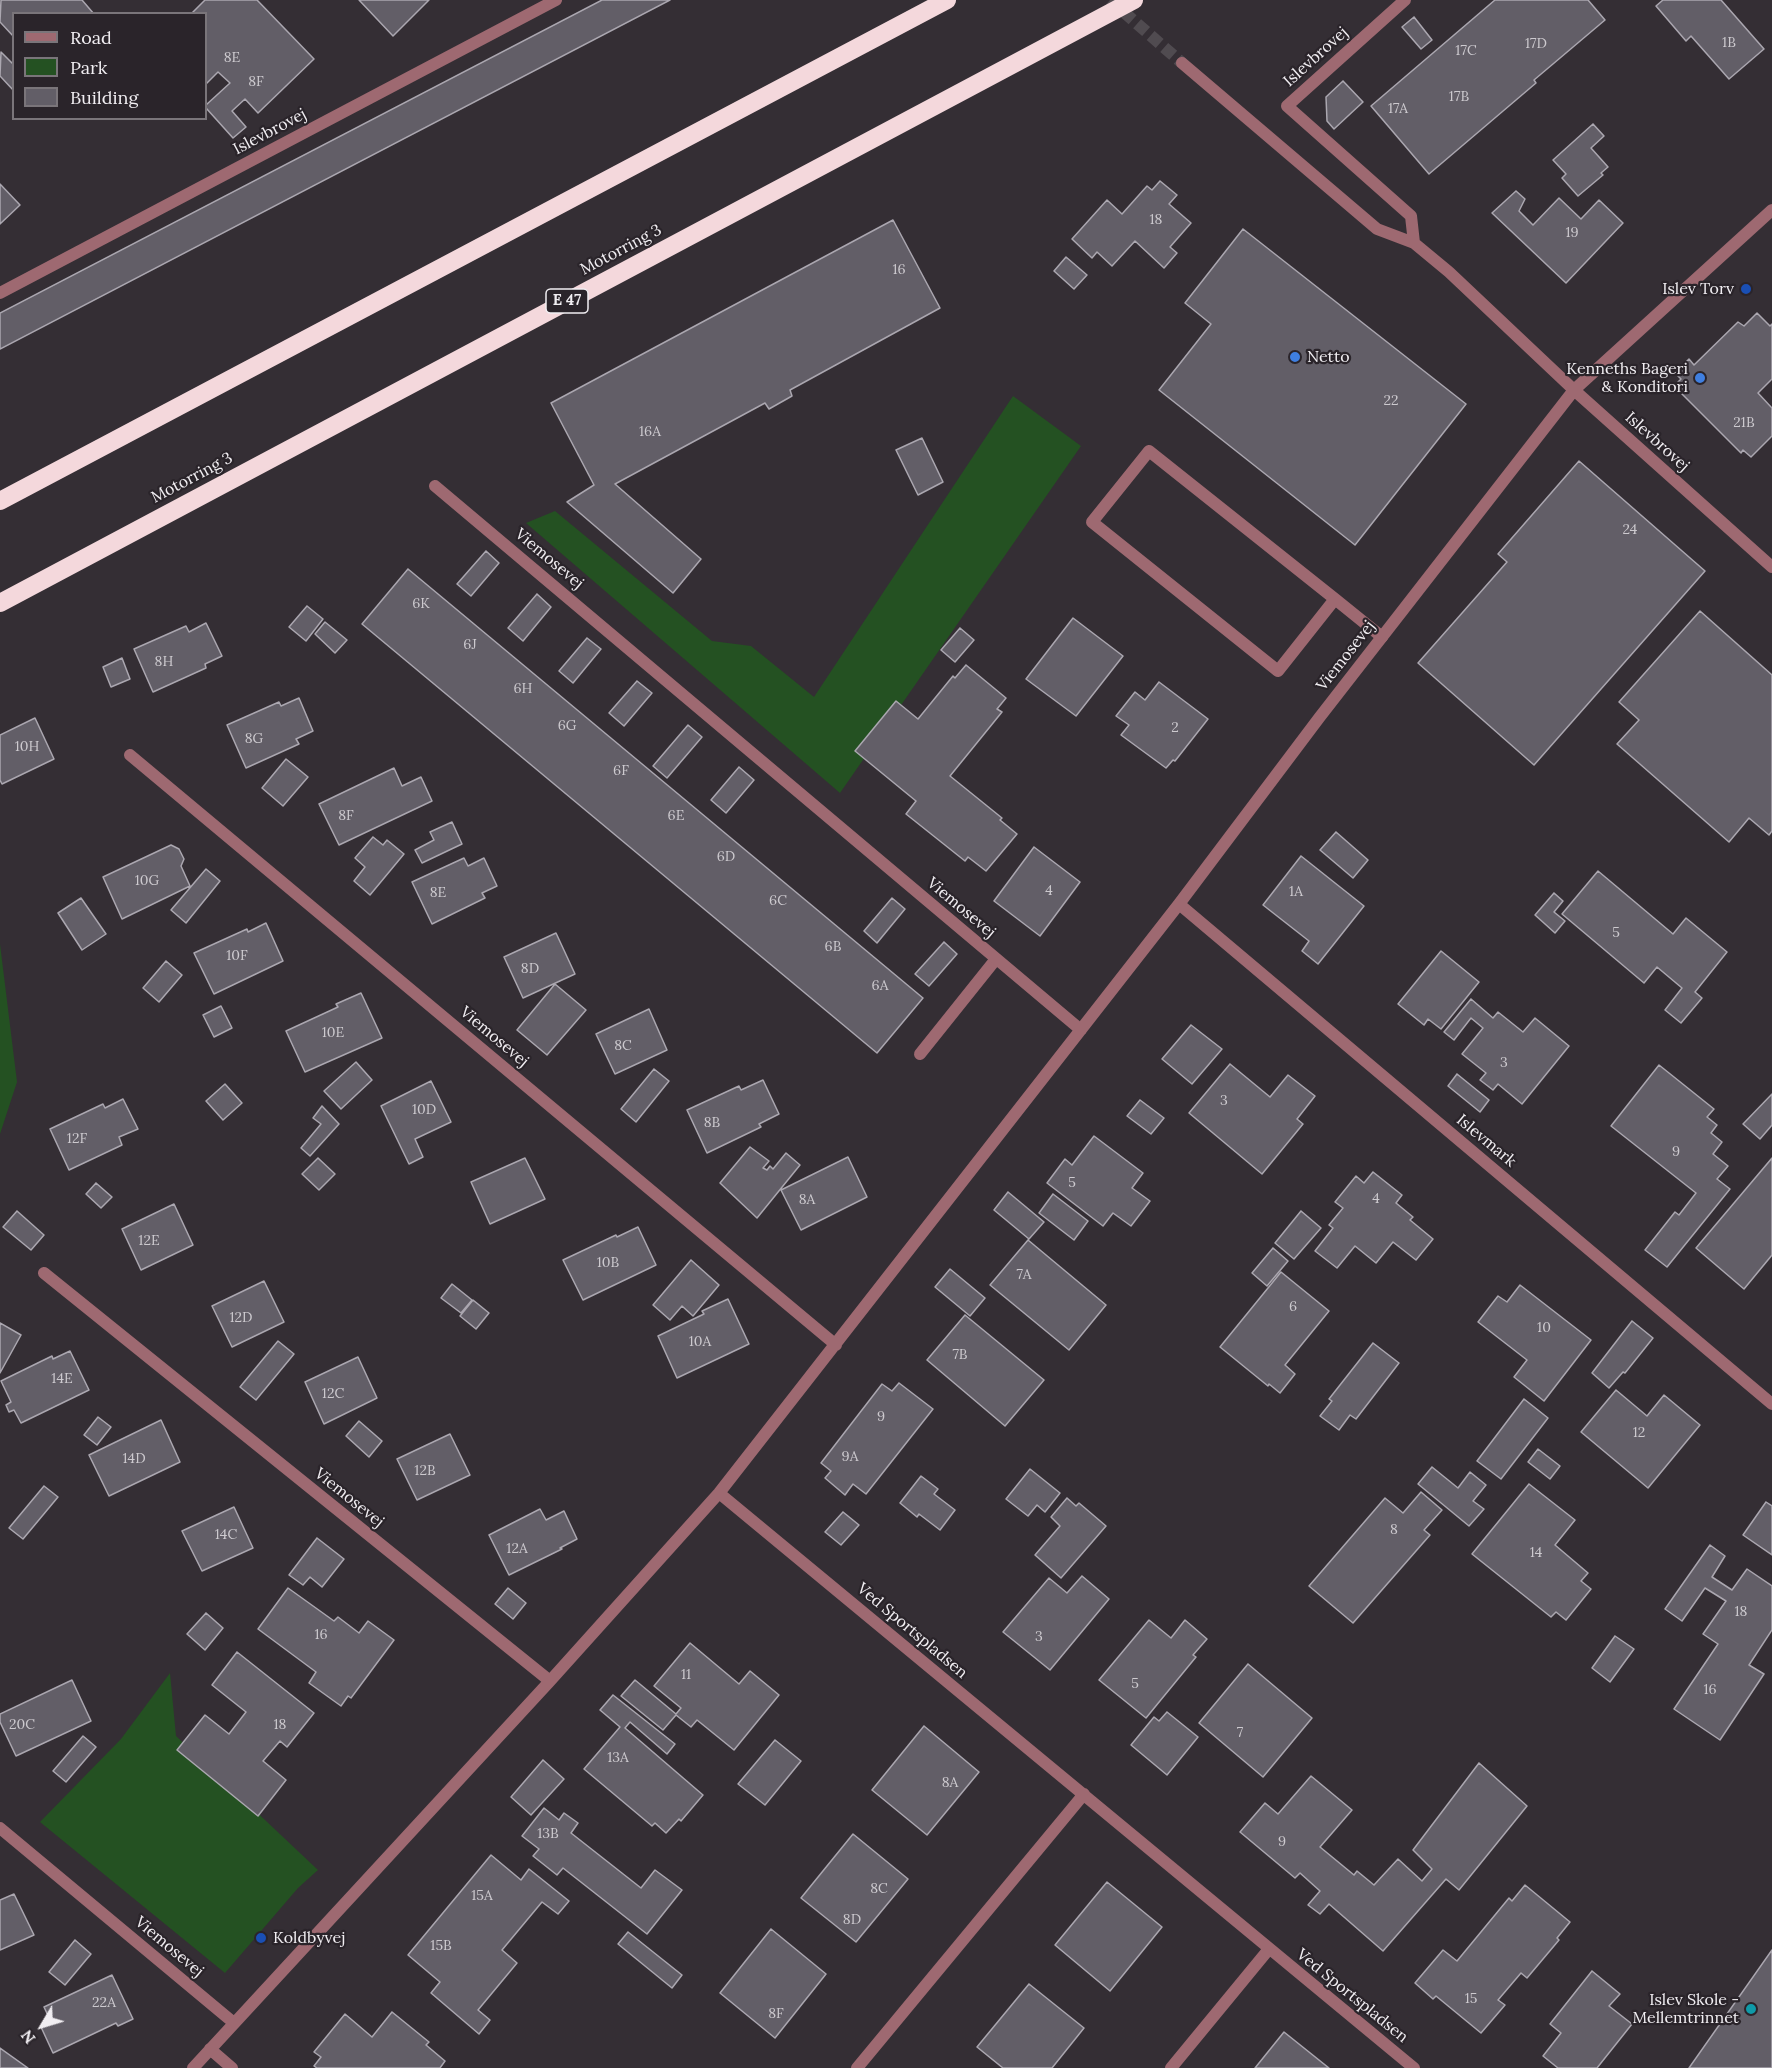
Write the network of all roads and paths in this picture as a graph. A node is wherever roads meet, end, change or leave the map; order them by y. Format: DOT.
graph roads {
  1 [pos="556,0"];
  2 [pos="947,0"];
  3 [pos="1134,0"];
  4 [pos="1405,0"];
  5 [pos="1182,63"];
  6 [pos="1772,210"];
  7 [pos="1414,243"];
  8 [pos="0,293"];
  9 [pos="1574,390"];
  10 [pos="435,486"];
  11 [pos="0,501"];
  12 [pos="1772,567"];
  13 [pos="1335,599"];
  14 [pos="0,603"];
  15 [pos="1382,637"];
  16 [pos="130,755"];
  17 [pos="1179,903"];
  18 [pos="996,959"];
  19 [pos="1081,1030"];
  20 [pos="920,1054"];
  21 [pos="44,1273"];
  22 [pos="836,1346"];
  23 [pos="1772,1404"];
  24 [pos="719,1493"];
  25 [pos="550,1681"];
  26 [pos="1084,1794"];
  27 [pos="0,1828"];
  28 [pos="1269,1949"];
  29 [pos="234,2023"];
  30 [pos="210,2049"];
  31 [pos="193,2068"];
  32 [pos="232,2068"];
  33 [pos="857,2068"];
  34 [pos="1171,2068"];
  35 [pos="1414,2068"];
  1 -- 8 [label="street, Islevbrovej"];
  2 -- 11 [label="highway"];
  3 -- 14 [label="highway, Motorring 3 / E 47"];
  4 -- 7 [label="street, Islevbrovej"];
  5 -- 7 [label="street, Islevbrovej"];
  6 -- 9 [label="street, Viemosevej"];
  7 -- 9 [label="street, Islevbrovej"];
  9 -- 12 [label="street, Islevbrovej"];
  9 -- 15 [label="street, Viemosevej"];
  10 -- 18 [label="street, Viemosevej"];
  13 -- 13 [label="street"];
  13 -- 15 [label="street"];
  15 -- 17 [label="street, Viemosevej"];
  16 -- 22 [label="street, Viemosevej"];
  17 -- 19 [label="street, Viemosevej"];
  17 -- 23 [label="street, Islevmark"];
  18 -- 19 [label="street, Viemosevej"];
  18 -- 20 [label="street"];
  19 -- 22 [label="street, Viemosevej"];
  21 -- 25 [label="street, Viemosevej"];
  22 -- 24 [label="street, Viemosevej"];
  24 -- 25 [label="street, Viemosevej"];
  24 -- 26 [label="street, Ved Sportspladsen"];
  25 -- 29 [label="street, Viemosevej"];
  26 -- 28 [label="street, Ved Sportspladsen"];
  26 -- 33 [label="street"];
  27 -- 29 [label="street, Viemosevej"];
  28 -- 34 [label="street"];
  28 -- 35 [label="street, Ved Sportspladsen"];
  29 -- 30 [label="street, Viemosevej"];
  30 -- 31 [label="street, Viemosevej"];
  30 -- 32 [label="street"];
}
